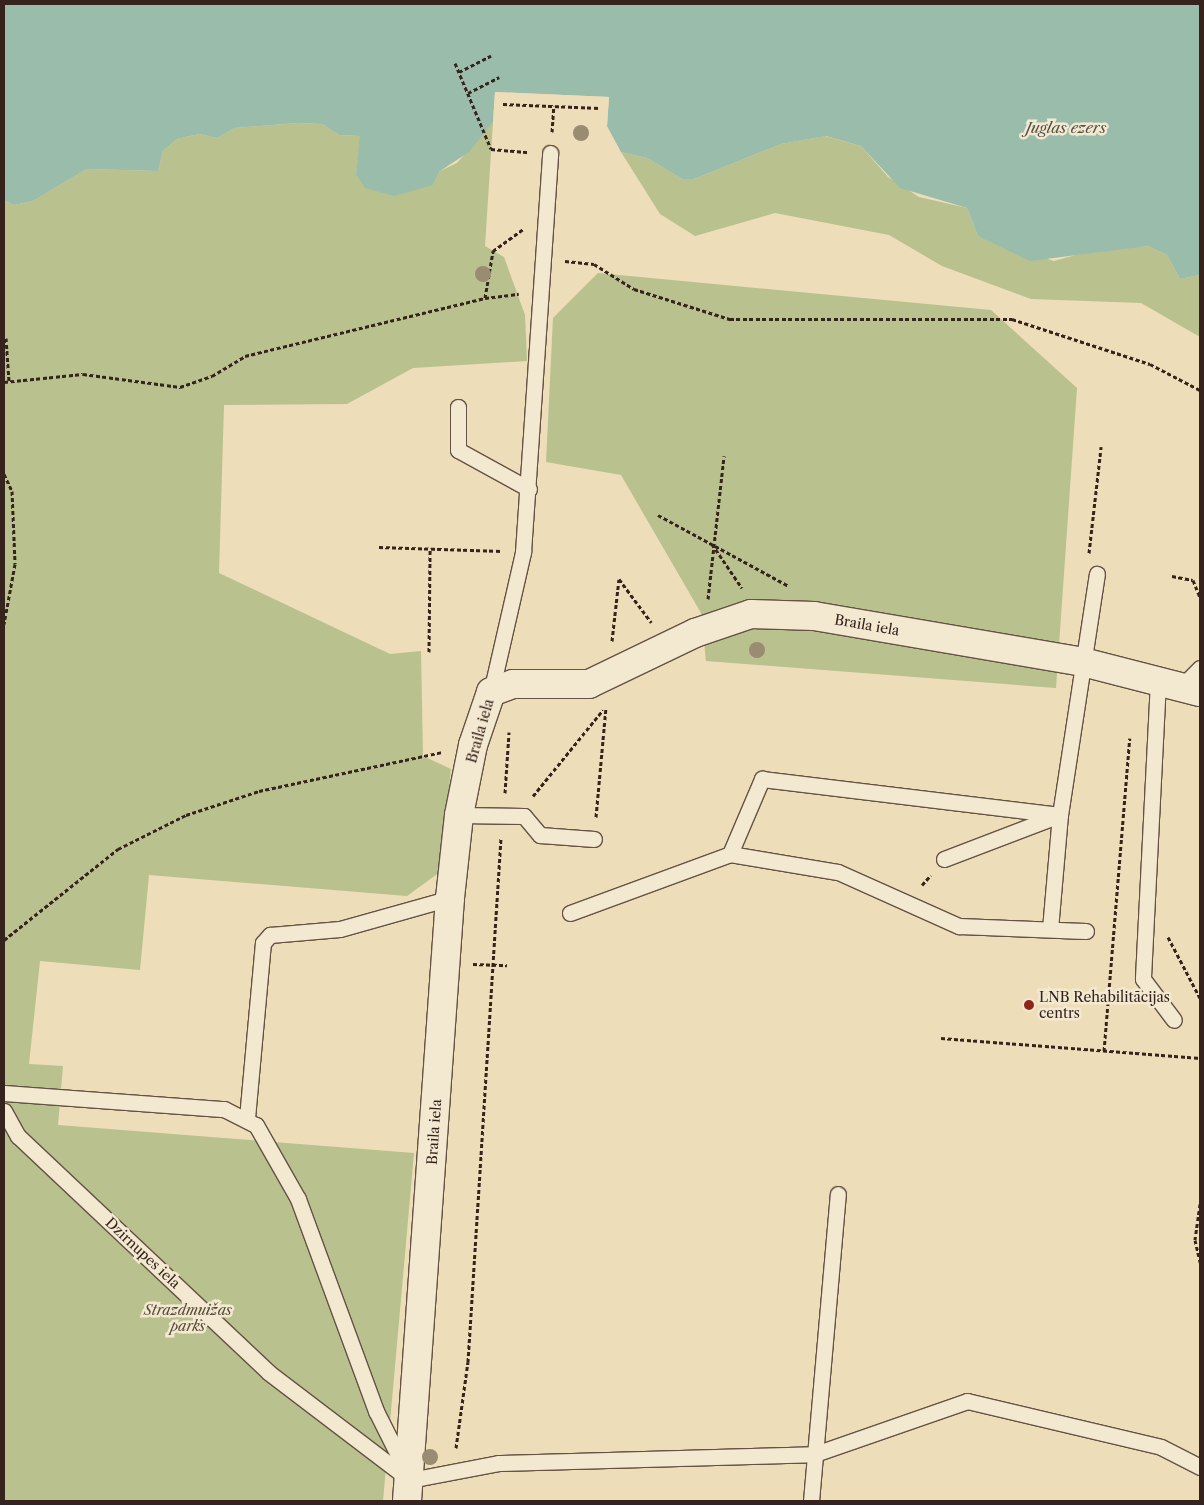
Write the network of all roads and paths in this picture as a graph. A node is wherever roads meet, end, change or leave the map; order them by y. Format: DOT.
graph roads {
  1 [pos="491,56"];
  2 [pos="455,63"];
  3 [pos="458,72"];
  4 [pos="499,77"];
  5 [pos="468,93"];
  6 [pos="503,104"];
  7 [pos="554,106"];
  8 [pos="600,108"];
  9 [pos="552,126"];
  10 [pos="550,153"];
  11 [pos="544,214"];
  12 [pos="540,260"];
  13 [pos="537,294"];
  14 [pos="485,298"];
  15 [pos="6,338"];
  16 [pos="10,381"];
  17 [pos="4,382"];
  18 [pos="1200,390"];
  19 [pos="458,407"];
  20 [pos="1101,447"];
  21 [pos="724,456"];
  22 [pos="4,474"];
  23 [pos="529,489"];
  24 [pos="658,515"];
  25 [pos="711,544"];
  26 [pos="379,546"];
  27 [pos="430,548"];
  28 [pos="523,552"];
  29 [pos="1097,574"];
  30 [pos="1172,576"];
  31 [pos="793,588"];
  32 [pos="747,595"];
  33 [pos="1200,597"];
  34 [pos="707,606"];
  35 [pos="4,624"];
  36 [pos="657,630"];
  37 [pos="429,652"];
  38 [pos="1083,662"];
  39 [pos="1200,668"];
  40 [pos="609,678"];
  41 [pos="1180,687"];
  42 [pos="502,688"];
  43 [pos="606,705"];
  44 [pos="1131,731"];
  45 [pos="474,745"];
  46 [pos="459,815"];
  47 [pos="1060,815"];
  48 [pos="503,816"];
  49 [pos="524,816"];
  50 [pos="594,839"];
  51 [pos="730,854"];
  52 [pos="944,859"];
  53 [pos="450,898"];
  54 [pos="907,903"];
  55 [pos="570,913"];
  56 [pos="1050,929"];
  57 [pos="1086,931"];
  58 [pos="4,940"];
  59 [pos="445,963"];
  60 [pos="490,964"];
  61 [pos="508,965"];
  62 [pos="1174,1020"];
  63 [pos="941,1038"];
  64 [pos="1104,1051"];
  65 [pos="1200,1058"];
  66 [pos="4,1093"];
  67 [pos="4,1111"];
  68 [pos="247,1118"];
  69 [pos="838,1194"];
  70 [pos="1200,1204"];
  71 [pos="1200,1262"];
  72 [pos="815,1454"];
  73 [pos="1200,1467"];
  74 [pos="456,1471"];
  75 [pos="408,1490"];
  76 [pos="811,1501"];
  1 -- 3 [label="path"];
  2 -- 3 [label="path"];
  3 -- 5 [label="path"];
  4 -- 5 [label="path"];
  5 -- 10 [label="path"];
  6 -- 7 [label="path"];
  7 -- 8 [label="path"];
  7 -- 9 [label="path"];
  10 -- 11 [label="lane"];
  11 -- 12 [label="lane"];
  11 -- 14 [label="path"];
  12 -- 13 [label="lane"];
  12 -- 18 [label="path"];
  13 -- 14 [label="path"];
  13 -- 23 [label="lane"];
  14 -- 16 [label="path"];
  15 -- 16 [label="path"];
  16 -- 17 [label="path"];
  19 -- 23 [label="lane"];
  20 -- 29 [label="path"];
  21 -- 25 [label="path"];
  22 -- 35 [label="path"];
  23 -- 28 [label="lane"];
  24 -- 25 [label="path"];
  25 -- 31 [label="path"];
  25 -- 32 [label="path"];
  25 -- 34 [label="path"];
  26 -- 27 [label="path"];
  27 -- 28 [label="path"];
  27 -- 37 [label="path"];
  28 -- 42 [label="lane"];
  29 -- 38 [label="lane"];
  30 -- 33 [label="path"];
  36 -- 40 [label="path"];
  38 -- 40 [label="street, Braila iela"];
  38 -- 41 [label="street, Braila iela"];
  38 -- 47 [label="lane"];
  39 -- 41 [label="lane"];
  40 -- 42 [label="street, Braila iela"];
  40 -- 43 [label="path"];
  41 -- 62 [label="lane"];
  42 -- 45 [label="street, Braila iela"];
  42 -- 48 [label="path"];
  43 -- 49 [label="path"];
  43 -- 50 [label="path"];
  44 -- 64 [label="path"];
  45 -- 46 [label="street, Braila iela"];
  45 -- 58 [label="path"];
  46 -- 48 [label="lane"];
  46 -- 53 [label="street, Braila iela"];
  47 -- 51 [label="lane"];
  47 -- 52 [label="lane"];
  47 -- 56 [label="lane"];
  48 -- 49 [label="lane"];
  48 -- 60 [label="path"];
  49 -- 50 [label="lane"];
  51 -- 54 [label="lane"];
  51 -- 55 [label="lane"];
  52 -- 54 [label="path"];
  53 -- 59 [label="street, Braila iela"];
  53 -- 68 [label="lane"];
  54 -- 56 [label="lane"];
  56 -- 57 [label="lane"];
  59 -- 60 [label="path"];
  59 -- 75 [label="street, Braila iela"];
  60 -- 61 [label="path"];
  60 -- 74 [label="path"];
  63 -- 64 [label="path"];
  64 -- 65 [label="path"];
  66 -- 68 [label="lane"];
  67 -- 75 [label="lane, Dzirnupes iela"];
  68 -- 75 [label="lane"];
  69 -- 72 [label="lane"];
  70 -- 71 [label="path"];
  72 -- 73 [label="lane"];
  72 -- 74 [label="lane"];
  72 -- 76 [label="lane"];
  74 -- 75 [label="lane"];
}
